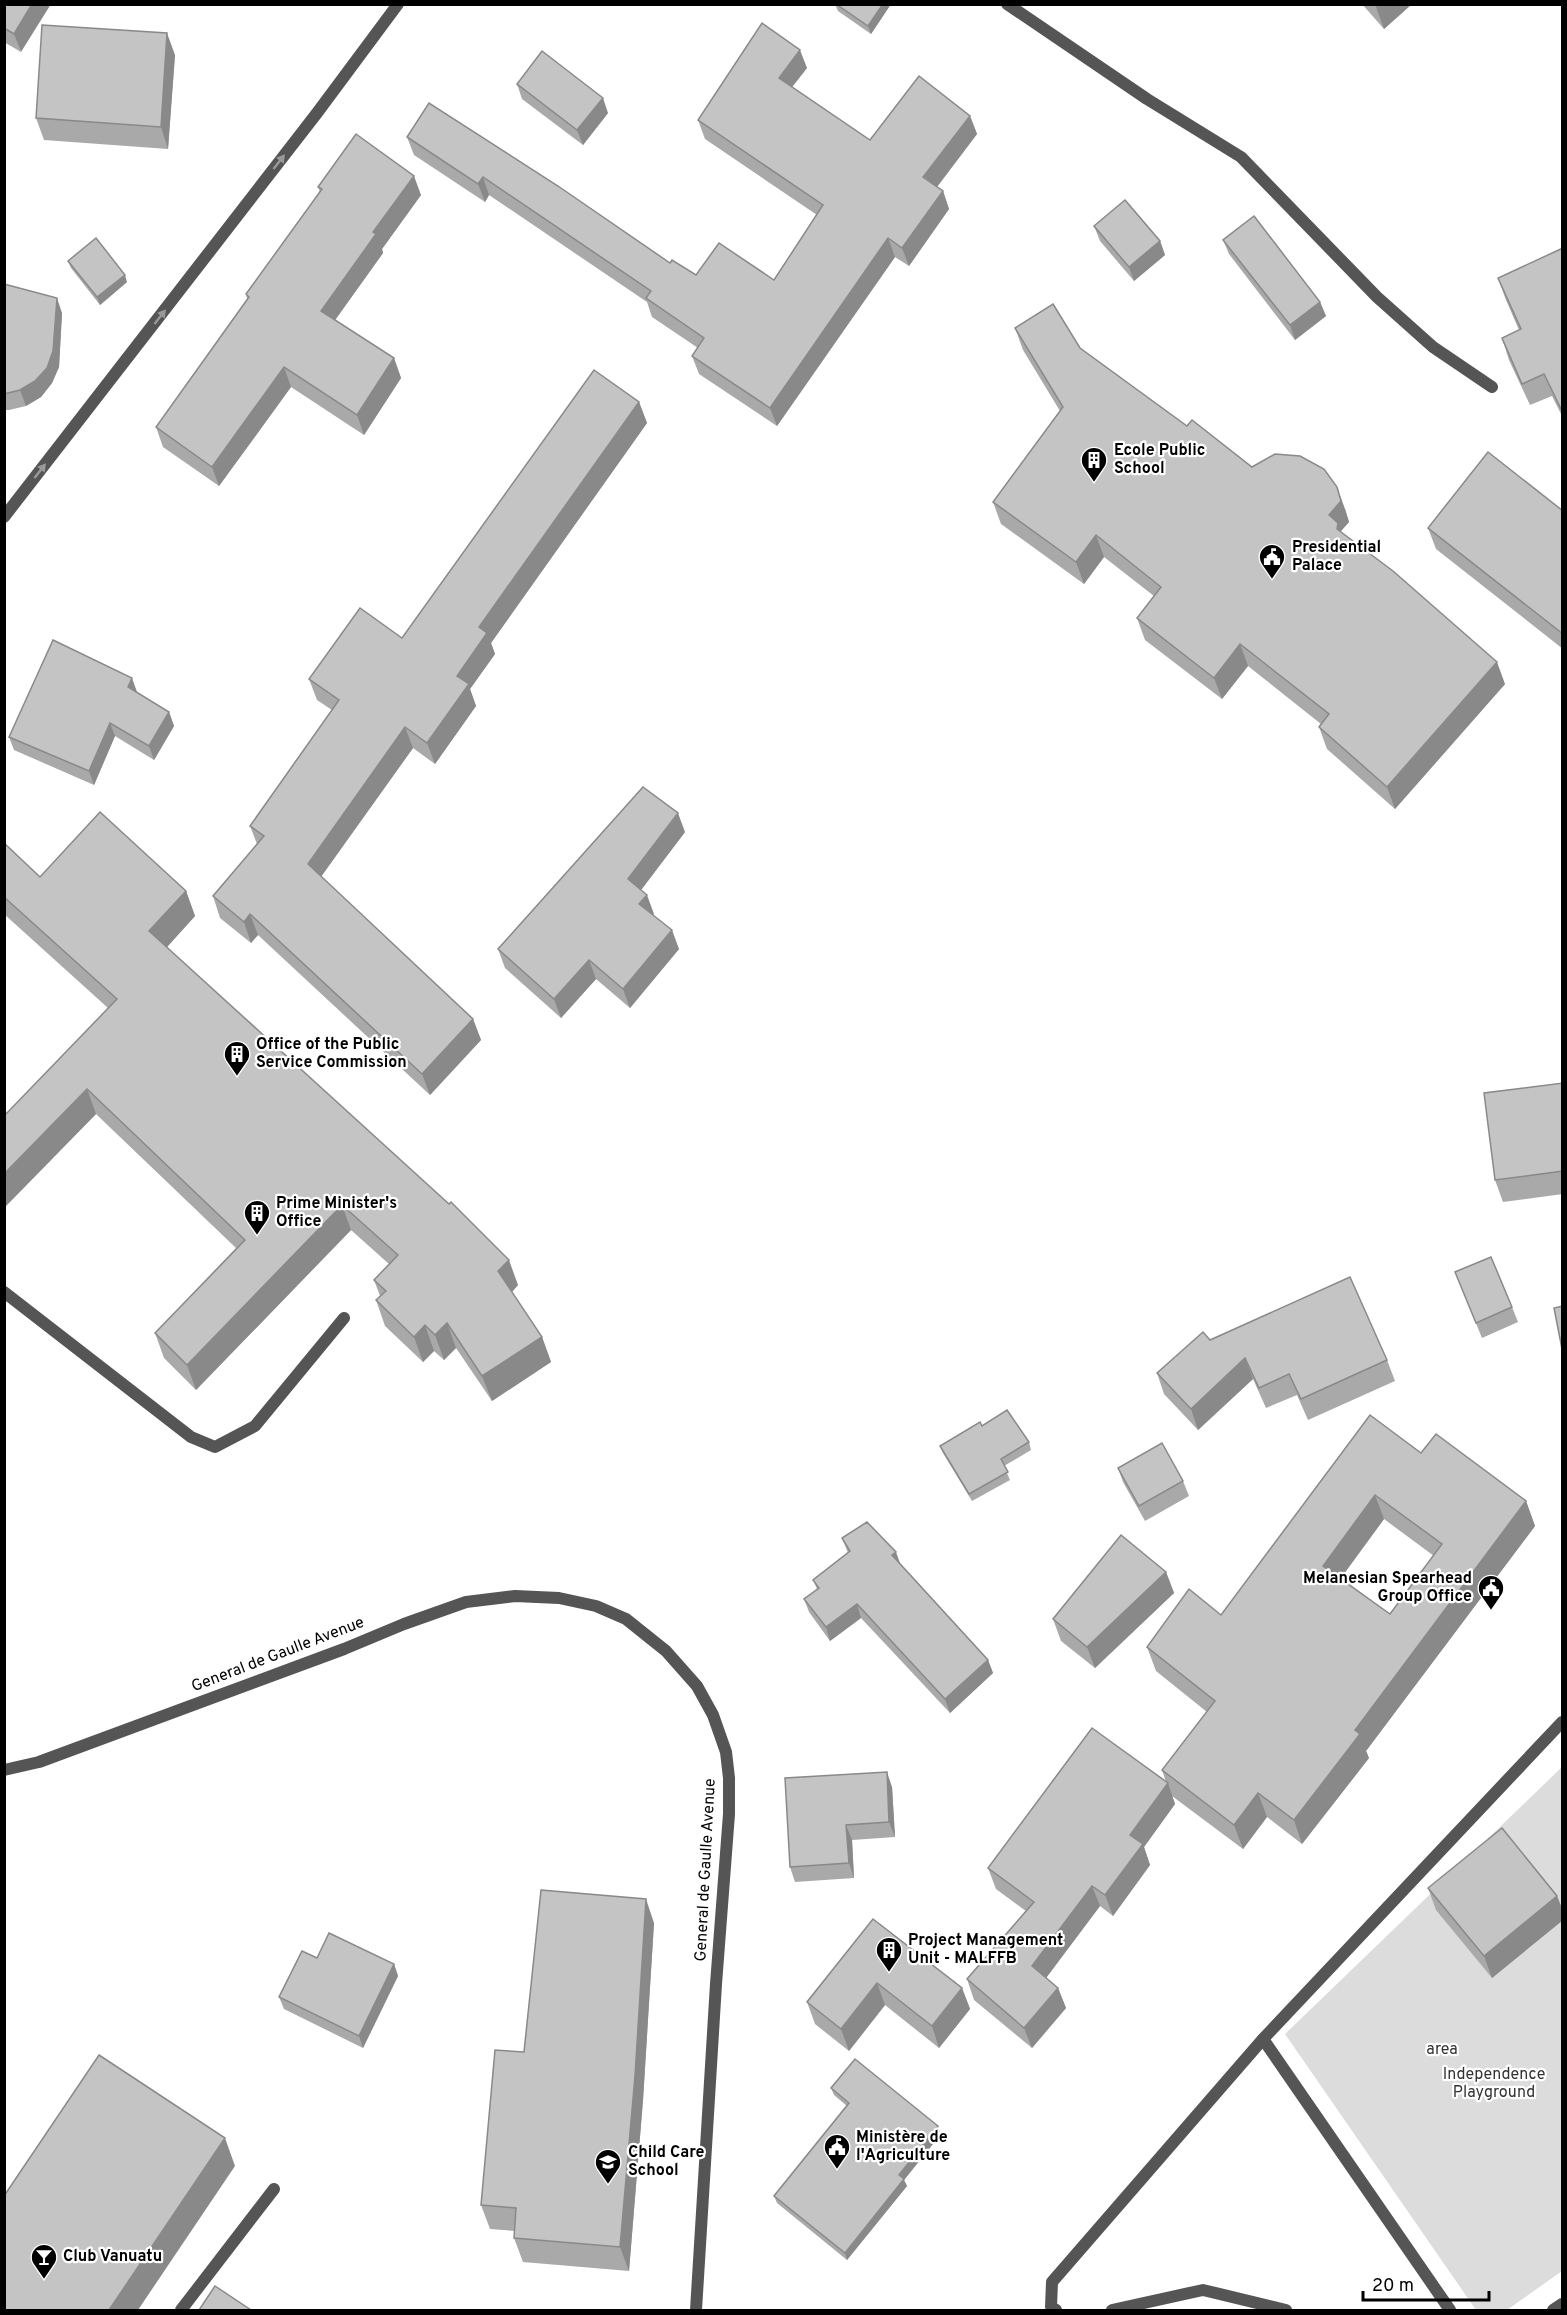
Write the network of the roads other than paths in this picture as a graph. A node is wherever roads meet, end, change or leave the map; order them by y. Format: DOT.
graph roads {
  1 [pos="398,4"];
  2 [pos="1007,4"];
  3 [pos="1492,387"];
  4 [pos="4,517"];
  5 [pos="4,1292"];
  6 [pos="344,1318"];
  7 [pos="1563,1722"];
  8 [pos="4,1770"];
  9 [pos="1263,2039"];
  10 [pos="274,2189"];
  11 [pos="1563,2304"];
  12 [pos="181,2310"];
  13 [pos="696,2310"];
  14 [pos="1056,2310"];
  15 [pos="1112,2310"];
  16 [pos="1286,2310"];
  17 [pos="1450,2310"];
  18 [pos="1553,2310"];
  4 -- 1 [label="street, one-way"];
  2 -- 3 [label="street"];
  5 -- 6 [label="street"];
  7 -- 9 [label="street"];
  8 -- 13 [label="street, General de Gaulle Avenue"];
  9 -- 14 [label="street"];
  9 -- 17 [label="street"];
  10 -- 12 [label="street"];
  11 -- 18 [label="street"];
  15 -- 16 [label="street"];
}
